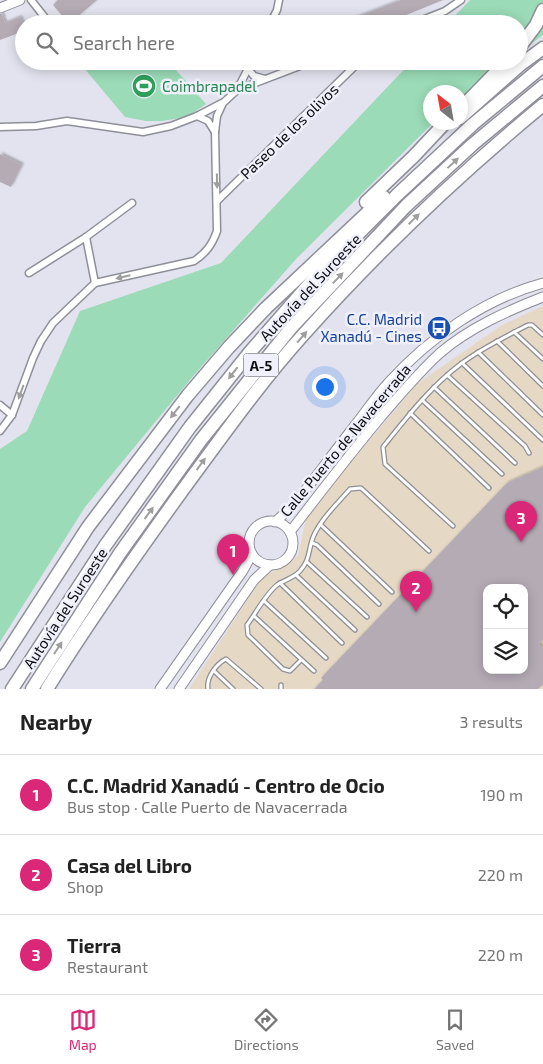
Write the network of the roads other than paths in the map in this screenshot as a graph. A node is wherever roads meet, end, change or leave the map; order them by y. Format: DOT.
graph roads {
  1 [pos="20,0"];
  2 [pos="31,0"];
  3 [pos="279,0"];
  4 [pos="461,0"];
  5 [pos="0,8"];
  6 [pos="543,10"];
  7 [pos="43,15"];
  8 [pos="274,15"];
  9 [pos="435,15"];
  10 [pos="528,36"];
  11 [pos="543,48"];
  12 [pos="528,60"];
  13 [pos="543,66"];
  14 [pos="247,70"];
  15 [pos="249,70"];
  16 [pos="289,70"];
  17 [pos="351,70"];
  18 [pos="498,70"];
  19 [pos="515,70"];
  20 [pos="265,79"];
  21 [pos="543,86"];
  22 [pos="237,90"];
  23 [pos="468,100"];
  24 [pos="223,103"];
  25 [pos="543,105"];
  26 [pos="468,111"];
  27 [pos="197,116"];
  28 [pos="543,116"];
  29 [pos="473,124"];
  30 [pos="0,127"];
  31 [pos="438,130"];
  32 [pos="446,130"];
  33 [pos="215,132"];
  34 [pos="485,154"];
  35 [pos="414,156"];
  36 [pos="217,200"];
  37 [pos="132,203"];
  38 [pos="86,237"];
  39 [pos="30,274"];
  40 [pos="95,283"];
  41 [pos="543,283"];
  42 [pos="543,297"];
  43 [pos="514,332"];
  44 [pos="543,335"];
  45 [pos="497,341"];
  46 [pos="229,347"];
  47 [pos="478,352"];
  48 [pos="543,360"];
  49 [pos="462,363"];
  50 [pos="447,375"];
  51 [pos="543,386"];
  52 [pos="434,387"];
  53 [pos="422,400"];
  54 [pos="0,405"];
  55 [pos="410,413"];
  56 [pos="12,415"];
  57 [pos="543,415"];
  58 [pos="0,431"];
  59 [pos="543,440"];
  60 [pos="529,453"];
  61 [pos="515,463"];
  62 [pos="502,474"];
  63 [pos="489,488"];
  64 [pos="275,522"];
  65 [pos="321,525"];
  66 [pos="453,526"];
  67 [pos="290,532"];
  68 [pos="312,543"];
  69 [pos="429,551"];
  70 [pos="252,554"];
  71 [pos="307,562"];
  72 [pos="270,565"];
  73 [pos="296,576"];
  74 [pos="280,584"];
  75 [pos="392,592"];
  76 [pos="264,601"];
  77 [pos="379,604"];
  78 [pos="254,616"];
  79 [pos="367,617"];
  80 [pos="354,630"];
  81 [pos="342,643"];
  82 [pos="326,658"];
  83 [pos="301,660"];
  84 [pos="0,663"];
  85 [pos="214,671"];
  86 [pos="314,672"];
  87 [pos="161,688"];
  88 [pos="12,689"];
  89 [pos="32,689"];
  90 [pos="47,689"];
  91 [pos="179,689"];
  92 [pos="208,689"];
  93 [pos="233,689"];
  94 [pos="261,689"];
  1 -- 5 [label="street"];
  2 -- 7 [label="street"];
  3 -- 8 [label="street"];
  4 -- 9 [label="street"];
  6 -- 10 [label="highway"];
  11 -- 12 [label="highway"];
  13 -- 29 [label="highway, Autovía del Suroeste / A-5"];
  14 -- 22 [label="street"];
  15 -- 20 [label="street"];
  16 -- 20 [label="street"];
  17 -- 36 [label="street, Paseo de los olivos"];
  18 -- 23 [label="highway"];
  19 -- 26 [label="highway"];
  20 -- 22 [label="street"];
  89 -- 21 [label="highway, Autovía del Suroeste / A-5, one-way"];
  22 -- 24 [label="street"];
  24 -- 27 [label="street"];
  24 -- 33 [label="street"];
  25 -- 34 [label="highway"];
  27 -- 30 [label="street"];
  27 -- 33 [label="street"];
  28 -- 34 [label="highway"];
  29 -- 46 [label="highway"];
  29 -- 88 [label="highway, Autovía del Suroeste / A-5, one-way"];
  31 -- 35 [label="highway"];
  32 -- 35 [label="highway"];
  33 -- 36 [label="street, one-way"];
  90 -- 34 [label="highway, one-way"];
  35 -- 46 [label="highway"];
  36 -- 40 [label="street, one-way"];
  37 -- 38 [label="street"];
  38 -- 39 [label="street"];
  38 -- 40 [label="street"];
  40 -- 56 [label="street, one-way"];
  41 -- 64 [label="street, Calle Puerto de Navacerrada"];
  42 -- 67 [label="street, Calle Puerto de Navacerrada"];
  43 -- 44 [label="lane"];
  43 -- 45 [label="lane"];
  43 -- 48 [label="lane"];
  45 -- 47 [label="lane"];
  45 -- 51 [label="lane"];
  46 -- 84 [label="highway, one-way"];
  47 -- 49 [label="lane"];
  47 -- 57 [label="lane"];
  49 -- 50 [label="lane"];
  49 -- 59 [label="lane"];
  50 -- 52 [label="lane"];
  50 -- 60 [label="lane"];
  52 -- 53 [label="lane"];
  52 -- 61 [label="lane"];
  53 -- 55 [label="lane"];
  53 -- 62 [label="lane"];
  54 -- 56 [label="street"];
  55 -- 63 [label="lane"];
  55 -- 66 [label="lane"];
  56 -- 58 [label="street"];
  64 -- 67 [label="street"];
  64 -- 70 [label="street"];
  65 -- 68 [label="lane"];
  65 -- 69 [label="lane"];
  65 -- 75 [label="lane"];
  67 -- 72 [label="street"];
  68 -- 71 [label="lane"];
  68 -- 77 [label="lane"];
  70 -- 72 [label="street"];
  70 -- 87 [label="street"];
  71 -- 73 [label="lane"];
  71 -- 79 [label="lane"];
  72 -- 91 [label="street"];
  73 -- 74 [label="lane"];
  73 -- 80 [label="lane"];
  74 -- 76 [label="lane"];
  74 -- 81 [label="lane"];
  76 -- 78 [label="lane"];
  76 -- 82 [label="lane"];
  78 -- 83 [label="lane"];
  78 -- 83 [label="lane"];
  83 -- 86 [label="lane"];
  85 -- 92 [label="lane"];
  85 -- 93 [label="lane"];
  85 -- 94 [label="lane"];
}
